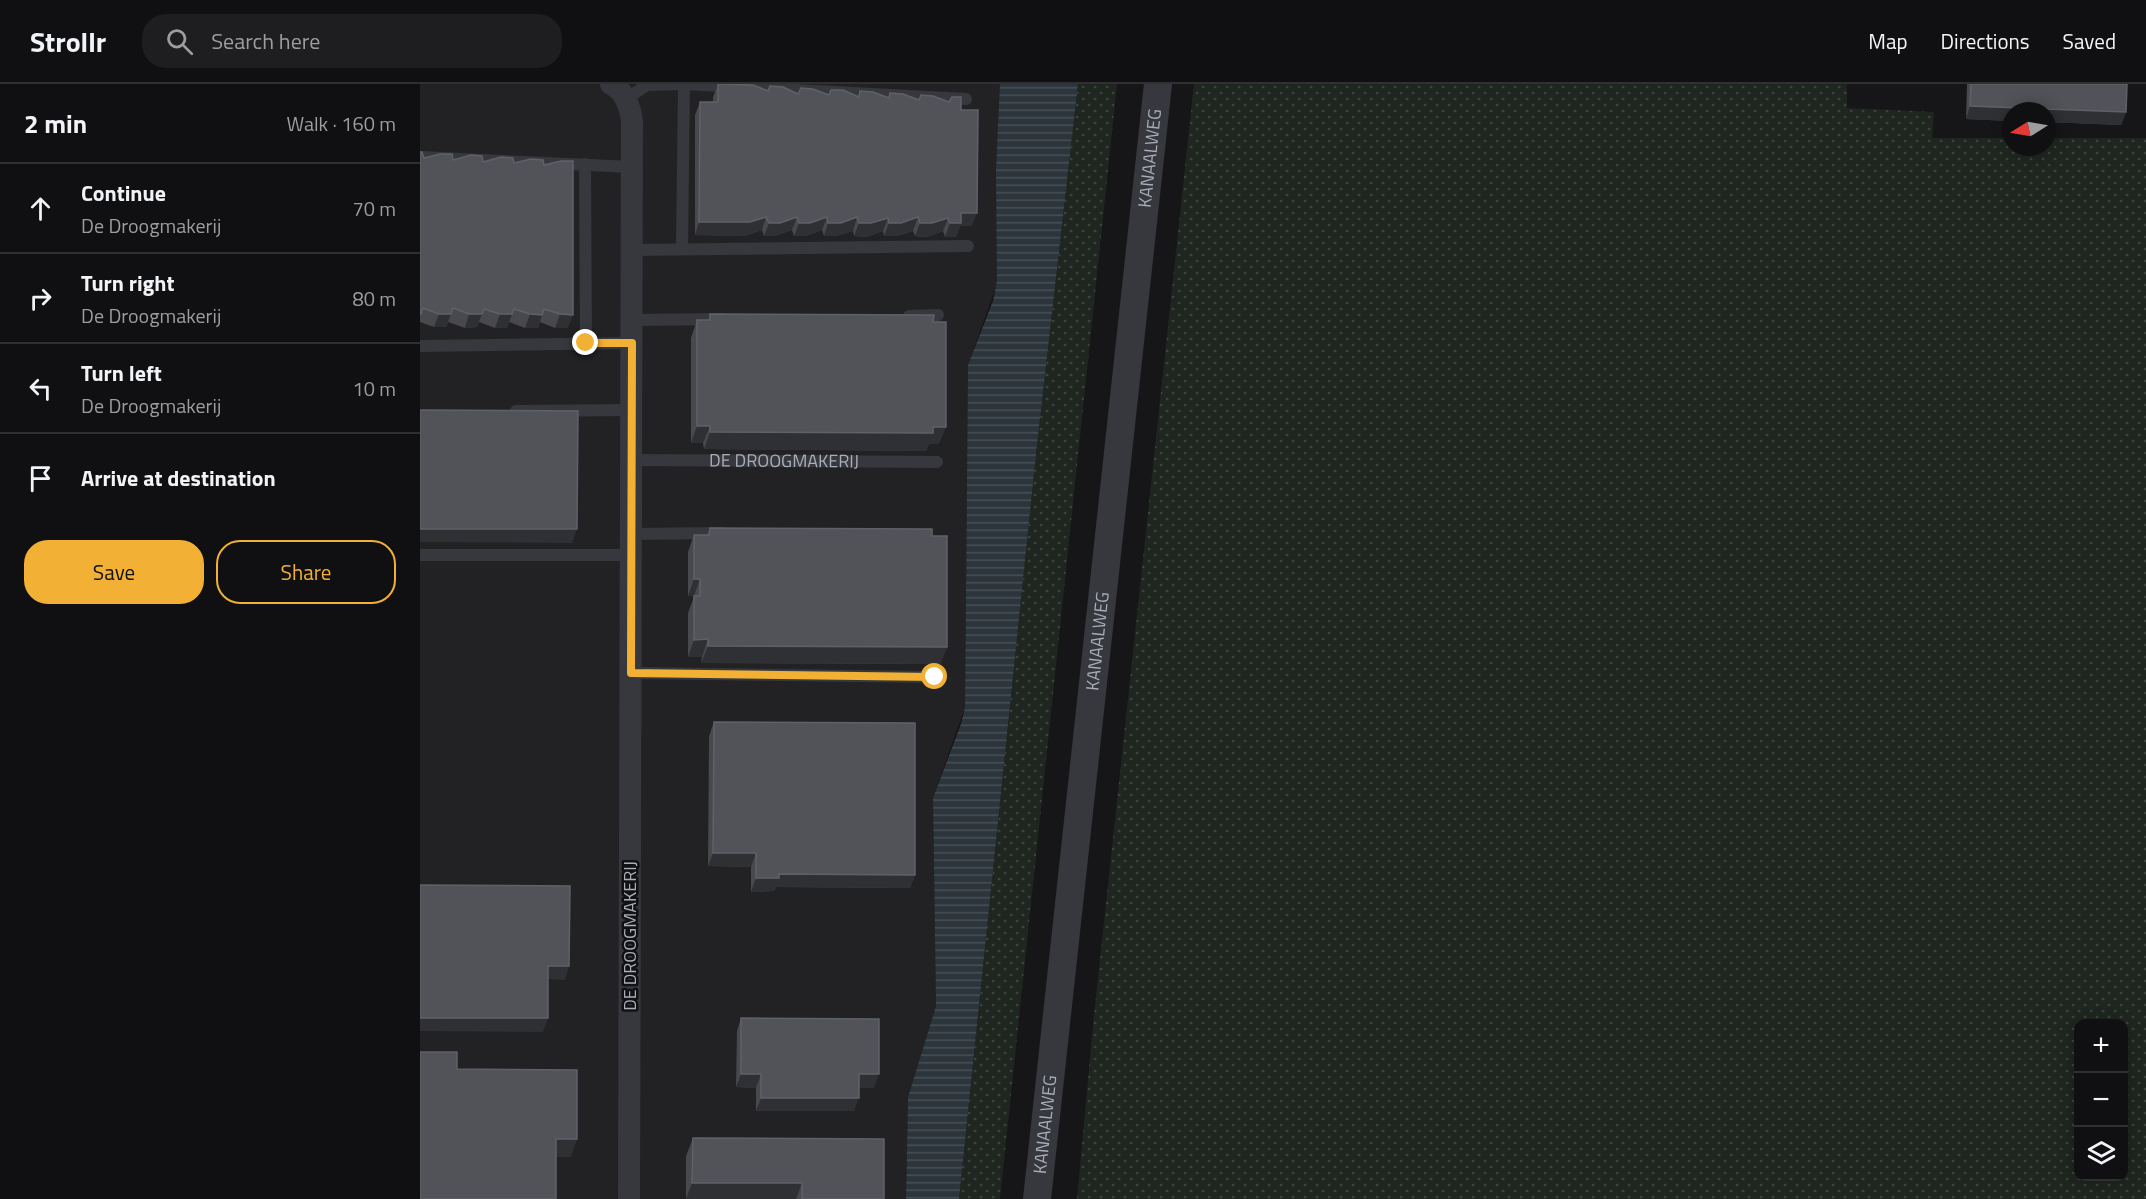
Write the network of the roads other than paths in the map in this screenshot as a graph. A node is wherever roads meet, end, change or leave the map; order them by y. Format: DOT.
graph roads {
  1 [pos="684,84"];
  2 [pos="1158,84"];
  3 [pos="618,92"];
  4 [pos="966,99"];
  5 [pos="420,157"];
  6 [pos="585,165"];
  7 [pos="632,167"];
  8 [pos="968,246"];
  9 [pos="682,249"];
  10 [pos="632,250"];
  11 [pos="938,315"];
  12 [pos="891,316"];
  13 [pos="738,319"];
  14 [pos="632,332"];
  15 [pos="586,343"];
  16 [pos="420,345"];
  17 [pos="631,410"];
  18 [pos="502,411"];
  19 [pos="631,460"];
  20 [pos="937,462"];
  21 [pos="737,533"];
  22 [pos="631,544"];
  23 [pos="420,555"];
  24 [pos="631,673"];
  25 [pos="935,677"];
  26 [pos="629,1199"];
  27 [pos="1037,1199"];
  1 -- 3 [label="lane, DE DROOGMAKERIJ"];
  1 -- 4 [label="lane, DE DROOGMAKERIJ"];
  1 -- 9 [label="lane"];
  2 -- 27 [label="street, KANAALWEG"];
  3 -- 7 [label="street, DE DROOGMAKERIJ"];
  5 -- 6 [label="lane"];
  6 -- 7 [label="lane"];
  6 -- 15 [label="lane"];
  7 -- 10 [label="street, DE DROOGMAKERIJ"];
  8 -- 9 [label="lane"];
  9 -- 10 [label="lane"];
  10 -- 14 [label="street, DE DROOGMAKERIJ"];
  11 -- 12 [label="lane"];
  13 -- 14 [label="lane"];
  14 -- 15 [label="lane"];
  14 -- 17 [label="street, DE DROOGMAKERIJ"];
  15 -- 16 [label="lane"];
  17 -- 18 [label="lane"];
  17 -- 19 [label="street, DE DROOGMAKERIJ"];
  19 -- 20 [label="lane, DE DROOGMAKERIJ"];
  19 -- 22 [label="street, DE DROOGMAKERIJ"];
  21 -- 22 [label="lane"];
  22 -- 23 [label="lane"];
  22 -- 24 [label="street, DE DROOGMAKERIJ"];
  24 -- 25 [label="lane"];
  24 -- 26 [label="street, DE DROOGMAKERIJ"];
}
